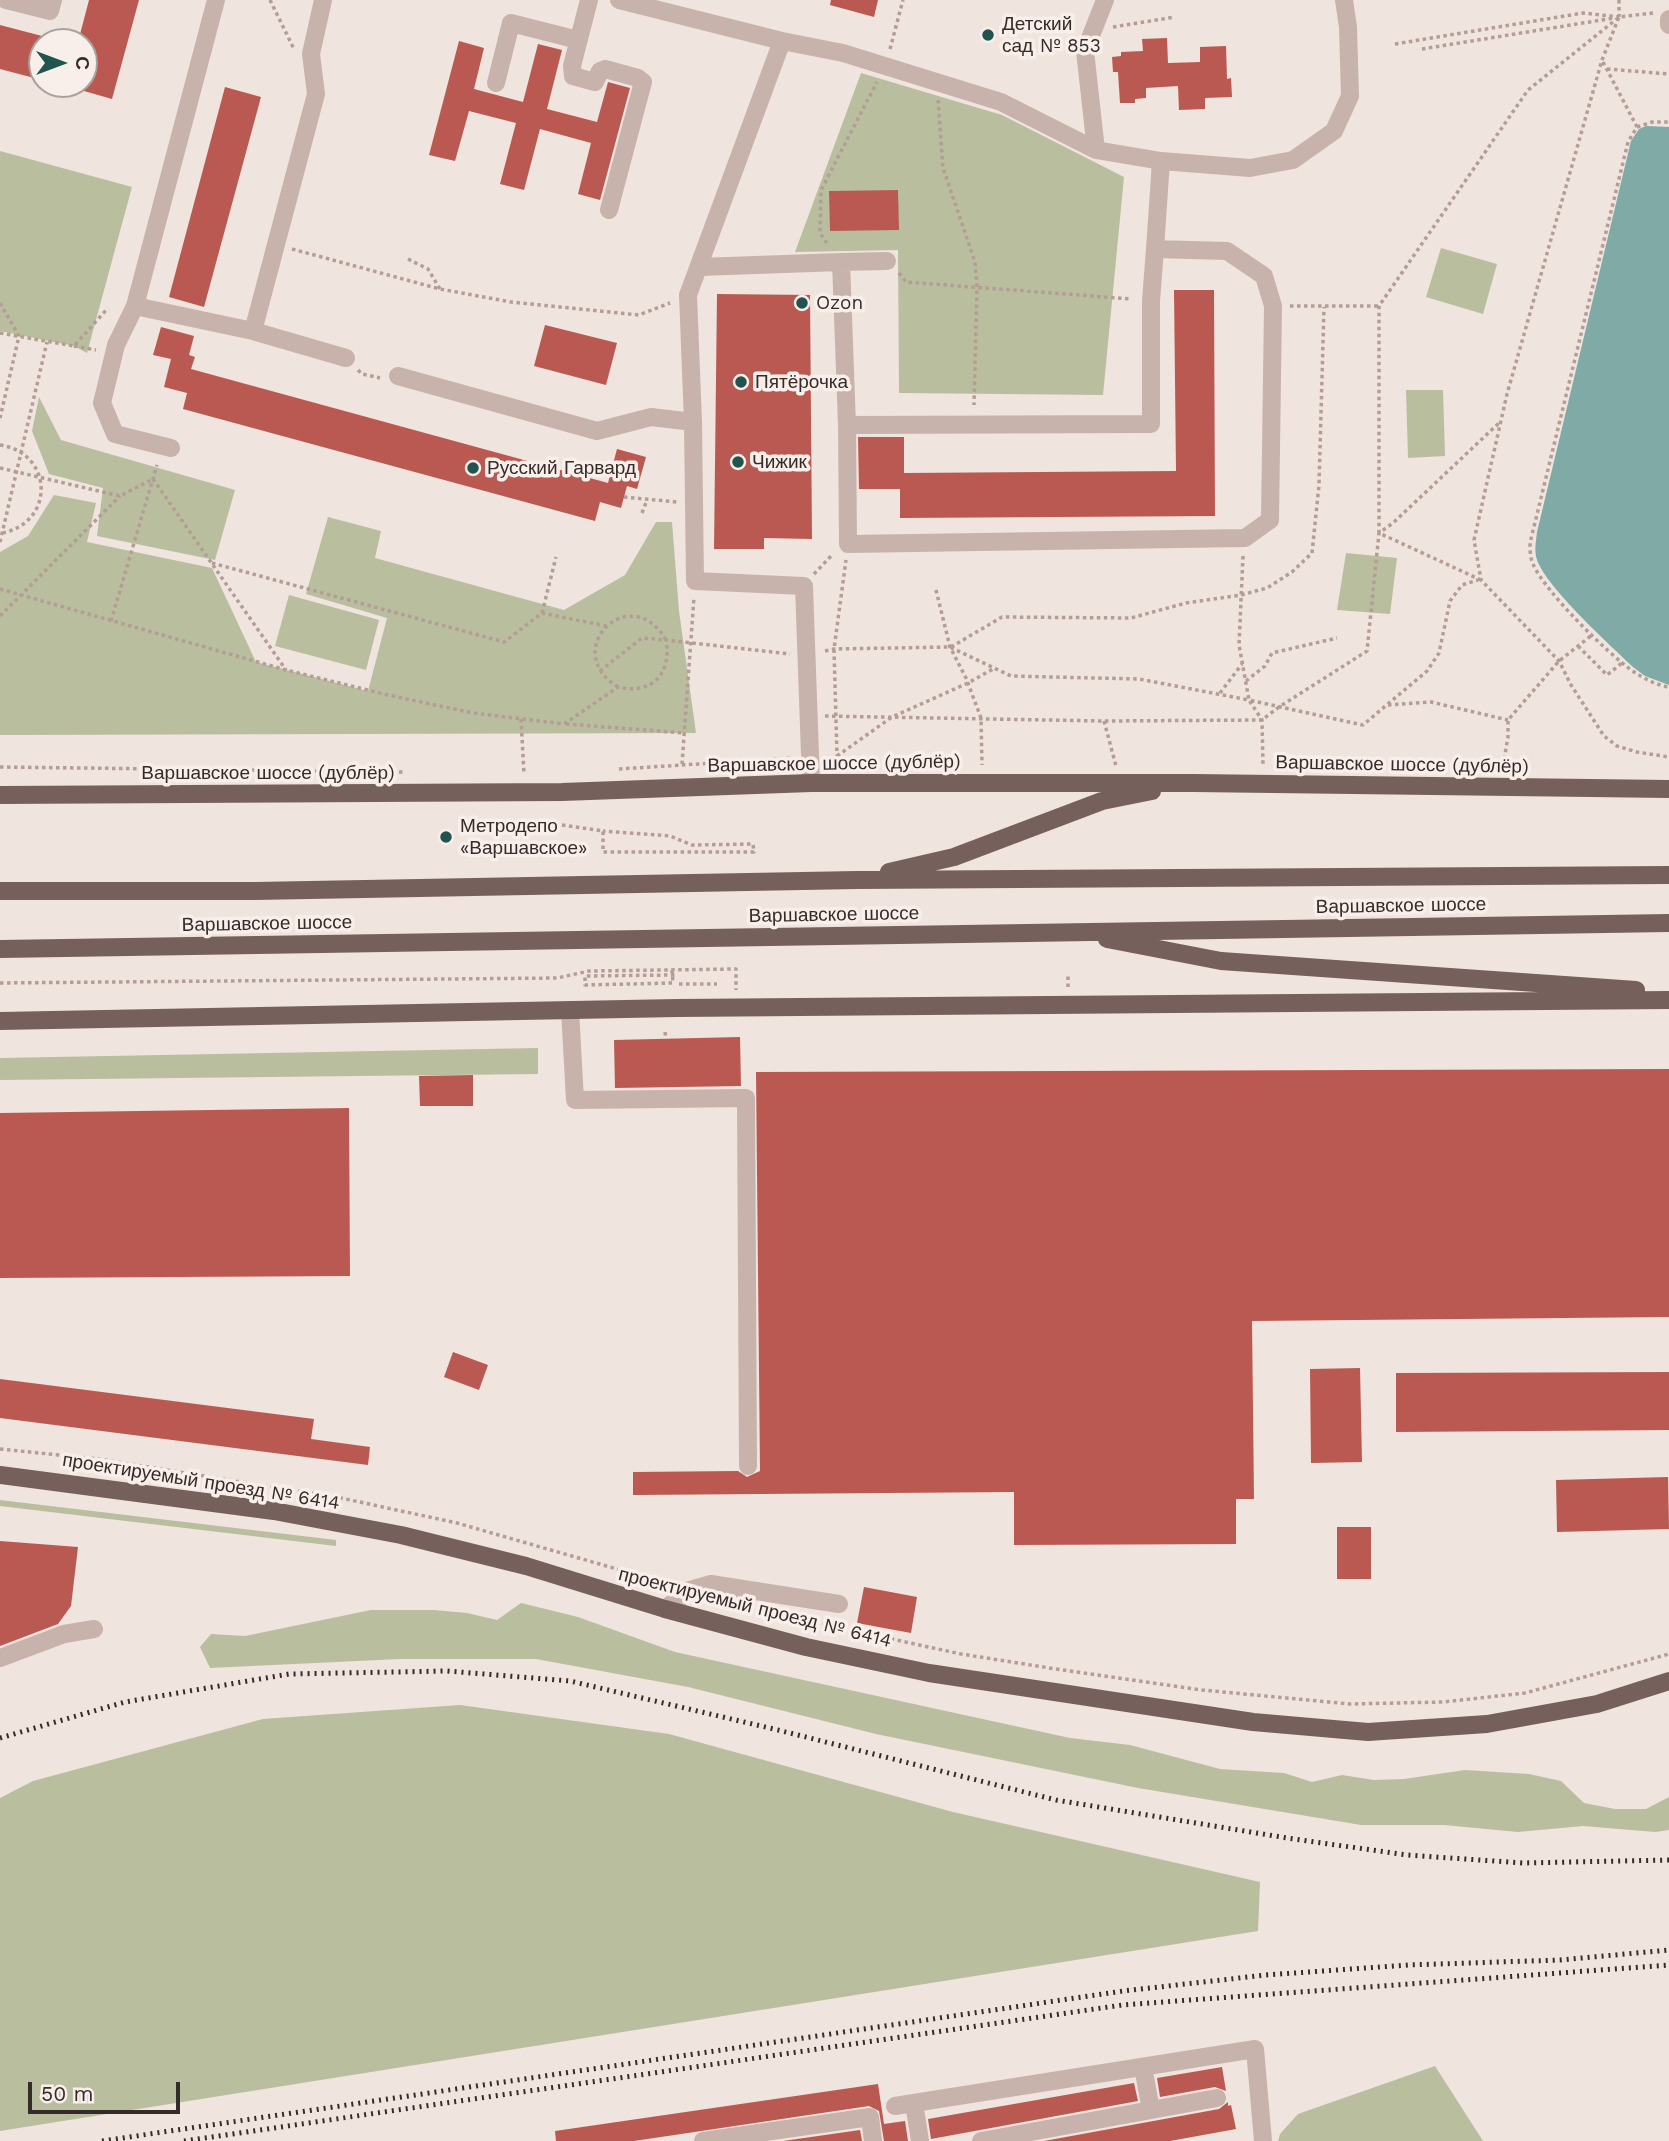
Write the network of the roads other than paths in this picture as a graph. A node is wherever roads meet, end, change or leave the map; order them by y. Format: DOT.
graph roads {
  1 [pos="6,0"];
  2 [pos="53,0"];
  3 [pos="216,0"];
  4 [pos="323,0"];
  5 [pos="589,0"];
  6 [pos="619,0"];
  7 [pos="1105,0"];
  8 [pos="1345,0"];
  9 [pos="578,40"];
  10 [pos="782,41"];
  11 [pos="496,83"];
  12 [pos="1097,150"];
  13 [pos="1161,162"];
  14 [pos="609,210"];
  15 [pos="1155,249"];
  16 [pos="887,261"];
  17 [pos="841,262"];
  18 [pos="699,267"];
  19 [pos="135,306"];
  20 [pos="253,331"];
  21 [pos="346,358"];
  22 [pos="392,378"];
  23 [pos="693,422"];
  24 [pos="847,425"];
  25 [pos="171,448"];
  26 [pos="811,783"];
  27 [pos="1194,783"];
  28 [pos="1669,789"];
  29 [pos="0,795"];
  30 [pos="1669,876"];
  31 [pos="857,880"];
  32 [pos="0,891"];
  33 [pos="1669,923"];
  34 [pos="1073,932"];
  35 [pos="0,949"];
  36 [pos="1669,993"];
  37 [pos="1669,999"];
  38 [pos="570,1010"];
  39 [pos="0,1021"];
  40 [pos="748,1466"];
  41 [pos="0,1475"];
  42 [pos="839,1604"];
  43 [pos="666,1609"];
  44 [pos="94,1629"];
  45 [pos="0,1658"];
  46 [pos="1669,1681"];
  47 [pos="1143,2067"];
  48 [pos="1217,2098"];
  49 [pos="914,2103"];
  50 [pos="895,2106"];
  51 [pos="1150,2110"];
  52 [pos="703,2141"];
  53 [pos="873,2141"];
  54 [pos="920,2141"];
  55 [pos="981,2141"];
  56 [pos="1263,2141"];
  1 -- 2 [label="street"];
  3 -- 19 [label="street"];
  4 -- 20 [label="street"];
  5 -- 9 [label="street"];
  6 -- 10 [label="street"];
  7 -- 12 [label="street"];
  8 -- 13 [label="street"];
  9 -- 11 [label="street"];
  9 -- 14 [label="street"];
  10 -- 12 [label="street"];
  10 -- 18 [label="street"];
  12 -- 13 [label="street"];
  13 -- 15 [label="street"];
  15 -- 24 [label="street"];
  15 -- 24 [label="street"];
  16 -- 17 [label="street"];
  17 -- 18 [label="street"];
  17 -- 24 [label="street"];
  18 -- 23 [label="street"];
  19 -- 20 [label="street"];
  19 -- 25 [label="street"];
  20 -- 21 [label="street"];
  22 -- 23 [label="street"];
  23 -- 26 [label="street"];
  26 -- 27 [label="main road, Варшавское шоссе (дублёр)"];
  26 -- 29 [label="main road, Варшавское шоссе (дублёр)"];
  27 -- 28 [label="main road, Варшавское шоссе (дублёр)"];
  27 -- 31 [label="main road"];
  30 -- 31 [label="main road, Варшавское шоссе"];
  31 -- 32 [label="main road, Варшавское шоссе"];
  33 -- 34 [label="main road, Варшавское шоссе"];
  34 -- 35 [label="main road, Варшавское шоссе"];
  34 -- 36 [label="main road"];
  37 -- 38 [label="main road"];
  38 -- 39 [label="main road"];
  38 -- 40 [label="street"];
  41 -- 43 [label="main road, проектируемый проезд № 6414"];
  42 -- 43 [label="street"];
  43 -- 46 [label="main road, проектируемый проезд № 6414"];
  44 -- 45 [label="street"];
  47 -- 49 [label="street"];
  47 -- 51 [label="street"];
  47 -- 56 [label="street"];
  48 -- 51 [label="street"];
  49 -- 50 [label="street"];
  49 -- 54 [label="street"];
  51 -- 55 [label="street"];
  52 -- 53 [label="street"];
}
